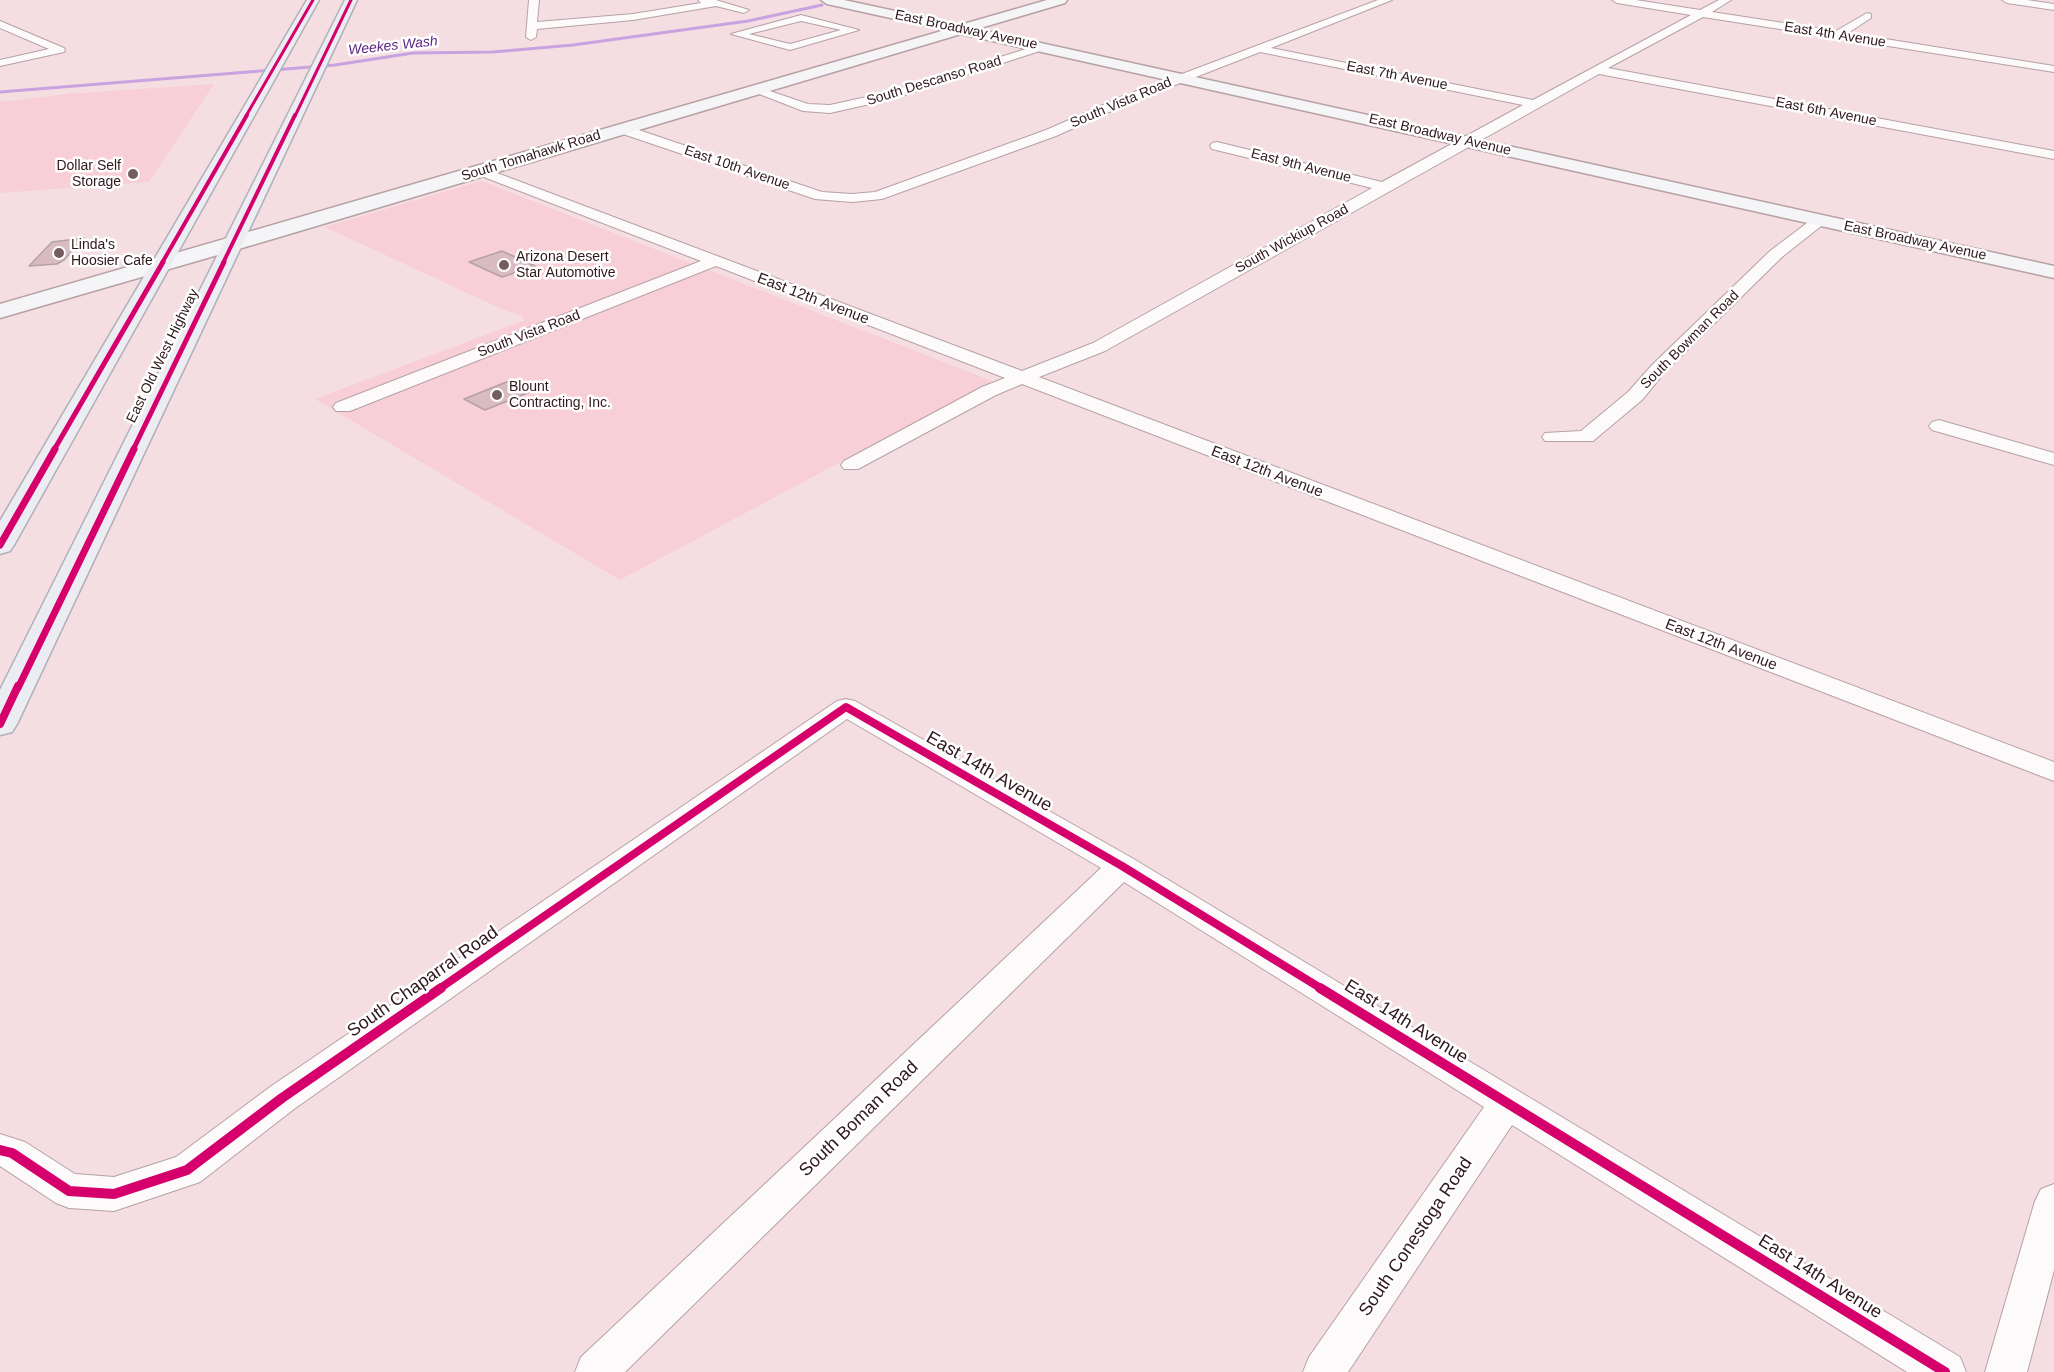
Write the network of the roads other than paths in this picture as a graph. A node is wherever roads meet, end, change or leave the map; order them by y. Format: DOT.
graph roads {
  1 [pos="313,0"];
  2 [pos="351,0"];
  3 [pos="534,0"];
  4 [pos="703,0"];
  5 [pos="1061,0"];
  6 [pos="1387,0"];
  7 [pos="1617,0"];
  8 [pos="1726,0"];
  9 [pos="2007,0"];
  10 [pos="832,1"];
  11 [pos="716,3"];
  12 [pos="2054,7"];
  13 [pos="744,10"];
  14 [pos="875,11"];
  15 [pos="1702,13"];
  16 [pos="1867,16"];
  17 [pos="340,22"];
  18 [pos="828,23"];
  19 [pos="0,24"];
  20 [pos="299,25"];
  21 [pos="962,30"];
  22 [pos="1838,35"];
  23 [pos="1042,47"];
  24 [pos="1260,49"];
  25 [pos="0,63"];
  26 [pos="2054,69"];
  27 [pos="1598,70"];
  28 [pos="1182,78"];
  29 [pos="755,90"];
  30 [pos="1535,104"];
  31 [pos="622,129"];
  32 [pos="1466,141"];
  33 [pos="1217,146"];
  34 [pos="2054,155"];
  35 [pos="481,171"];
  36 [pos="1385,187"];
  37 [pos="852,198"];
  38 [pos="1820,220"];
  39 [pos="231,246"];
  40 [pos="715,261"];
  41 [pos="160,266"];
  42 [pos="2054,272"];
  43 [pos="0,311"];
  44 [pos="1021,378"];
  45 [pos="343,407"];
  46 [pos="1939,426"];
  47 [pos="1552,437"];
  48 [pos="2054,459"];
  49 [pos="851,465"];
  50 [pos="0,545"];
  51 [pos="846,707"];
  52 [pos="0,724"];
  53 [pos="2054,772"];
  54 [pos="1122,866"];
  55 [pos="1508,1102"];
  56 [pos="0,1150"];
  57 [pos="2054,1201"];
  58 [pos="597,1372"];
  59 [pos="1324,1372"];
  60 [pos="1945,1372"];
  61 [pos="2006,1372"];
  1 -- 20 [label="main road"];
  2 -- 17 [label="main road, East Old West Highway"];
  3 -- 11 [label="street"];
  4 -- 11 [label="street"];
  5 -- 21 [label="main road, South Tomahawk Road"];
  6 -- 24 [label="street, South Vista Road"];
  7 -- 15 [label="street, East 4th Avenue"];
  8 -- 15 [label="street, South Wickiup Road"];
  9 -- 12 [label="street"];
  10 -- 14 [label="main road, East Broadway Avenue"];
  11 -- 13 [label="street"];
  14 -- 18 [label="street"];
  14 -- 21 [label="main road, East Broadway Avenue"];
  15 -- 22 [label="street, East 4th Avenue"];
  15 -- 27 [label="street, South Wickiup Road"];
  16 -- 22 [label="street"];
  17 -- 20 [label="main road"];
  17 -- 39 [label="main road, East Old West Highway"];
  18 -- 18 [label="street"];
  19 -- 25 [label="street"];
  20 -- 41 [label="main road"];
  21 -- 23 [label="main road, East Broadway Avenue"];
  21 -- 29 [label="main road, South Tomahawk Road"];
  22 -- 26 [label="street, East 4th Avenue"];
  23 -- 28 [label="main road, East Broadway Avenue"];
  23 -- 29 [label="street, South Descanso Road"];
  24 -- 28 [label="street, South Vista Road"];
  24 -- 30 [label="street, East 7th Avenue"];
  27 -- 30 [label="street, South Wickiup Road"];
  27 -- 34 [label="street, East 6th Avenue"];
  28 -- 32 [label="main road, East Broadway Avenue"];
  28 -- 37 [label="street, South Vista Road"];
  29 -- 31 [label="main road, South Tomahawk Road"];
  30 -- 32 [label="street, South Wickiup Road"];
  31 -- 35 [label="main road, South Tomahawk Road"];
  31 -- 37 [label="street, East 10th Avenue"];
  32 -- 36 [label="street, South Wickiup Road"];
  32 -- 38 [label="main road, East Broadway Avenue"];
  33 -- 36 [label="street, East 9th Avenue"];
  35 -- 39 [label="main road, South Tomahawk Road"];
  35 -- 40 [label="street, East 12th Avenue"];
  36 -- 44 [label="street, South Wickiup Road"];
  38 -- 42 [label="main road, East Broadway Avenue"];
  38 -- 47 [label="street, South Bowman Road"];
  39 -- 41 [label="main road, South Tomahawk Road"];
  39 -- 52 [label="main road, East Old West Highway"];
  40 -- 44 [label="street, East 12th Avenue"];
  40 -- 45 [label="street, South Vista Road"];
  41 -- 43 [label="main road, South Tomahawk Road"];
  41 -- 50 [label="main road"];
  44 -- 49 [label="street, South Wickiup Road"];
  44 -- 53 [label="street, East 12th Avenue"];
  46 -- 48 [label="street"];
  51 -- 54 [label="street, East 14th Avenue"];
  51 -- 56 [label="street, South Chaparral Road"];
  54 -- 55 [label="street, East 14th Avenue"];
  54 -- 58 [label="street, South Boman Road"];
  55 -- 59 [label="street, South Conestoga Road"];
  55 -- 60 [label="street, East 14th Avenue"];
  57 -- 61 [label="street"];
}
